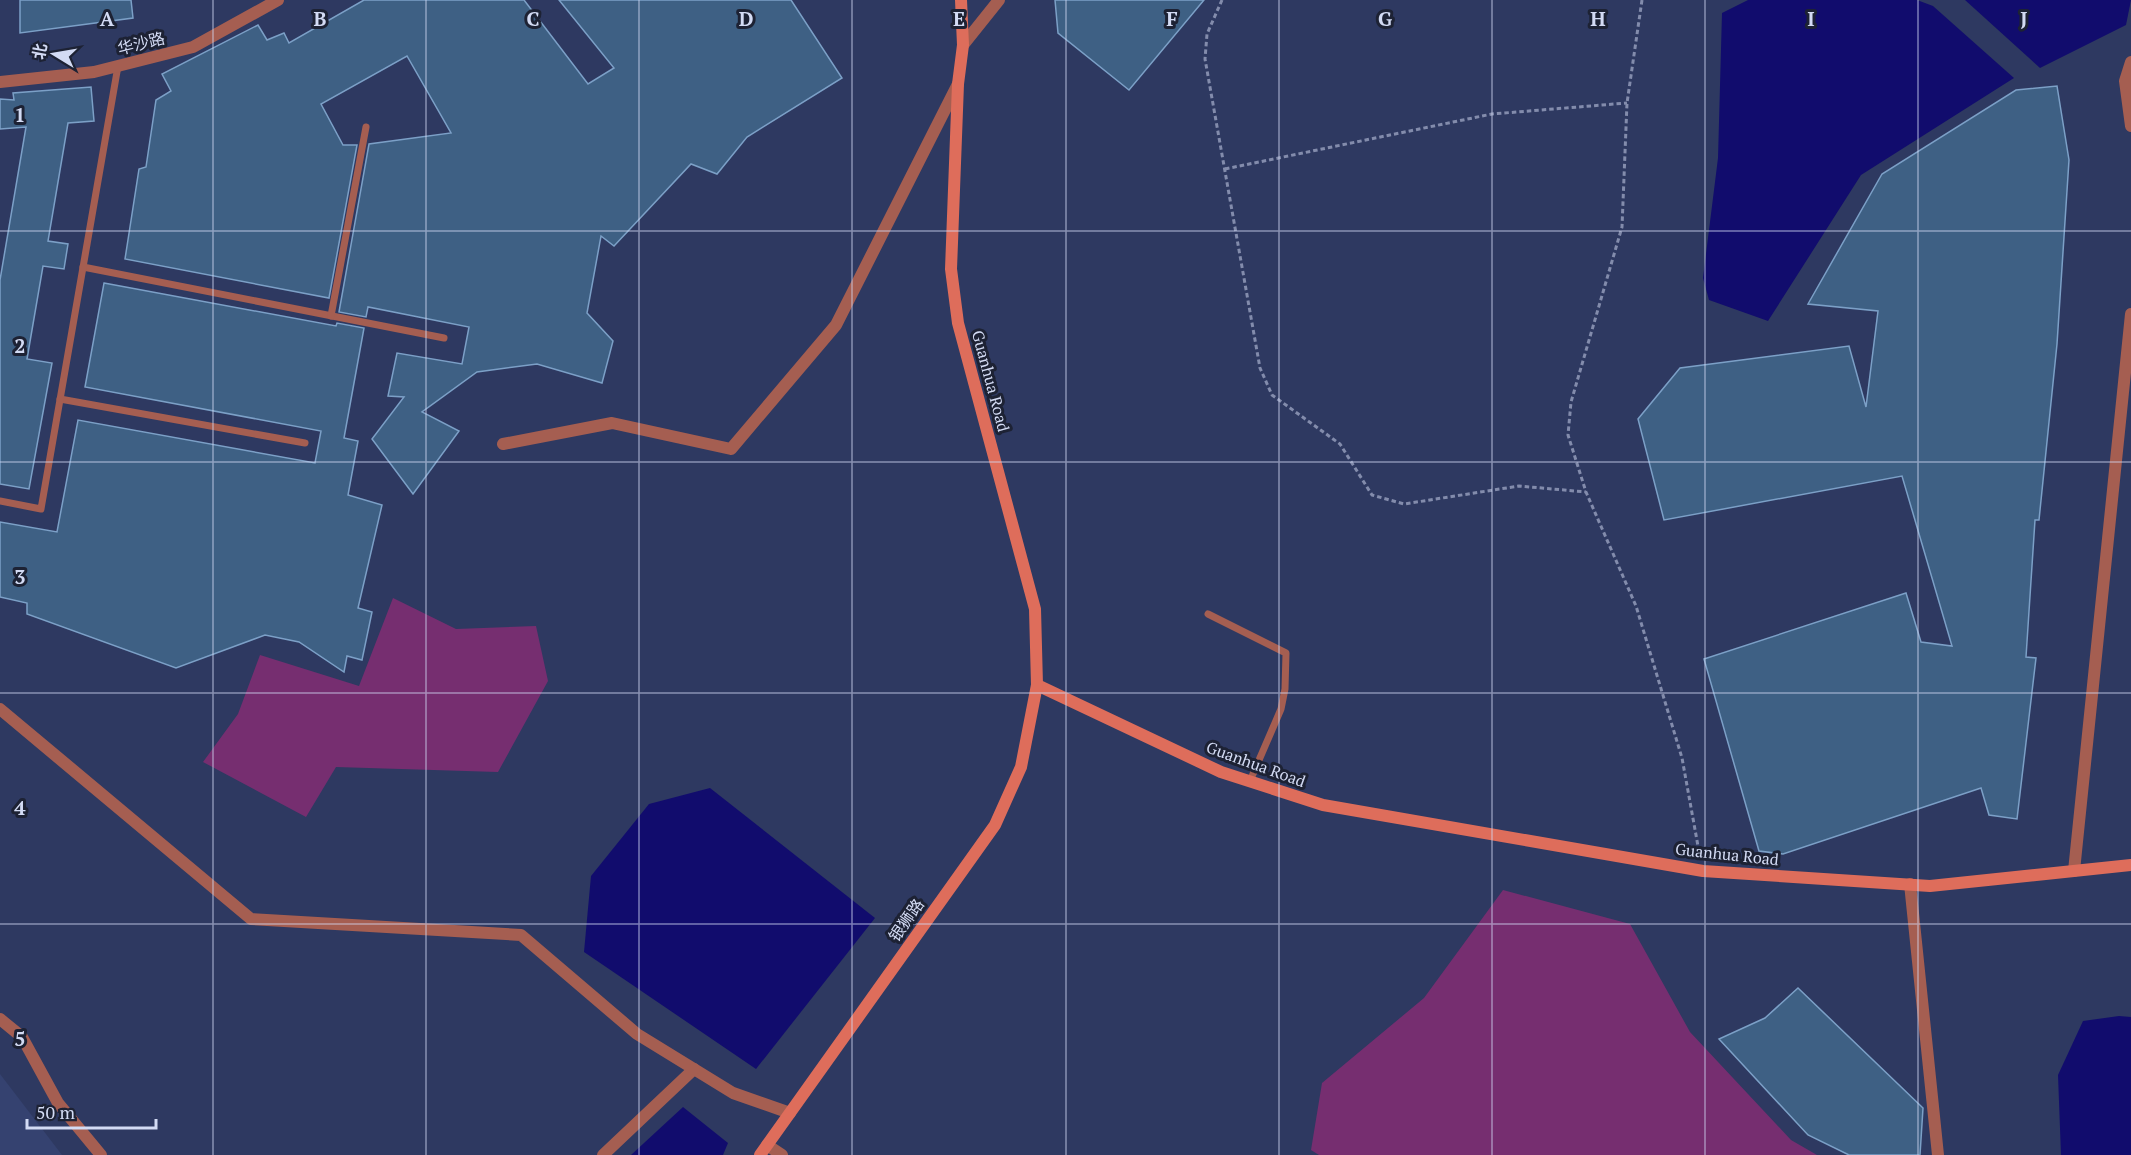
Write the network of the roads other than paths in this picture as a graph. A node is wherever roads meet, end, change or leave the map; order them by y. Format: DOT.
graph roads {
  1 [pos="278,0"];
  2 [pos="961,0"];
  3 [pos="999,0"];
  4 [pos="963,45"];
  5 [pos="2131,62"];
  6 [pos="118,66"];
  7 [pos="0,82"];
  8 [pos="958,84"];
  9 [pos="2131,126"];
  10 [pos="366,127"];
  11 [pos="83,267"];
  12 [pos="2131,314"];
  13 [pos="331,316"];
  14 [pos="444,338"];
  15 [pos="60,399"];
  16 [pos="305,443"];
  17 [pos="503,444"];
  18 [pos="0,501"];
  19 [pos="1208,614"];
  20 [pos="1038,685"];
  21 [pos="0,709"];
  22 [pos="1250,781"];
  23 [pos="2131,865"];
  24 [pos="2074,871"];
  25 [pos="1910,884"];
  26 [pos="0,1019"];
  27 [pos="694,1069"];
  28 [pos="790,1113"];
  29 [pos="763,1150"];
  30 [pos="101,1155"];
  31 [pos="603,1155"];
  32 [pos="782,1155"];
  33 [pos="1938,1155"];
  1 -- 6 [label="street, 华沙路"];
  2 -- 4 [label="main road, Guanhua Road"];
  3 -- 4 [label="street"];
  4 -- 8 [label="main road, Guanhua Road"];
  5 -- 9 [label="street"];
  6 -- 7 [label="street, 华沙路"];
  6 -- 11 [label="lane"];
  8 -- 17 [label="street"];
  8 -- 20 [label="main road, Guanhua Road"];
  10 -- 13 [label="lane"];
  11 -- 13 [label="lane"];
  11 -- 15 [label="lane"];
  12 -- 24 [label="street"];
  13 -- 14 [label="lane"];
  15 -- 16 [label="lane"];
  15 -- 18 [label="lane"];
  19 -- 22 [label="lane"];
  20 -- 22 [label="main road, Guanhua Road"];
  20 -- 28 [label="main road, 银狮路"];
  21 -- 27 [label="street"];
  22 -- 25 [label="main road, Guanhua Road"];
  23 -- 24 [label="main road, Guanhua Road"];
  24 -- 25 [label="main road, Guanhua Road"];
  25 -- 33 [label="street"];
  26 -- 30 [label="street"];
  27 -- 28 [label="street"];
  27 -- 31 [label="street"];
  28 -- 29 [label="main road, 银狮路"];
  29 -- 32 [label="street"];
}
